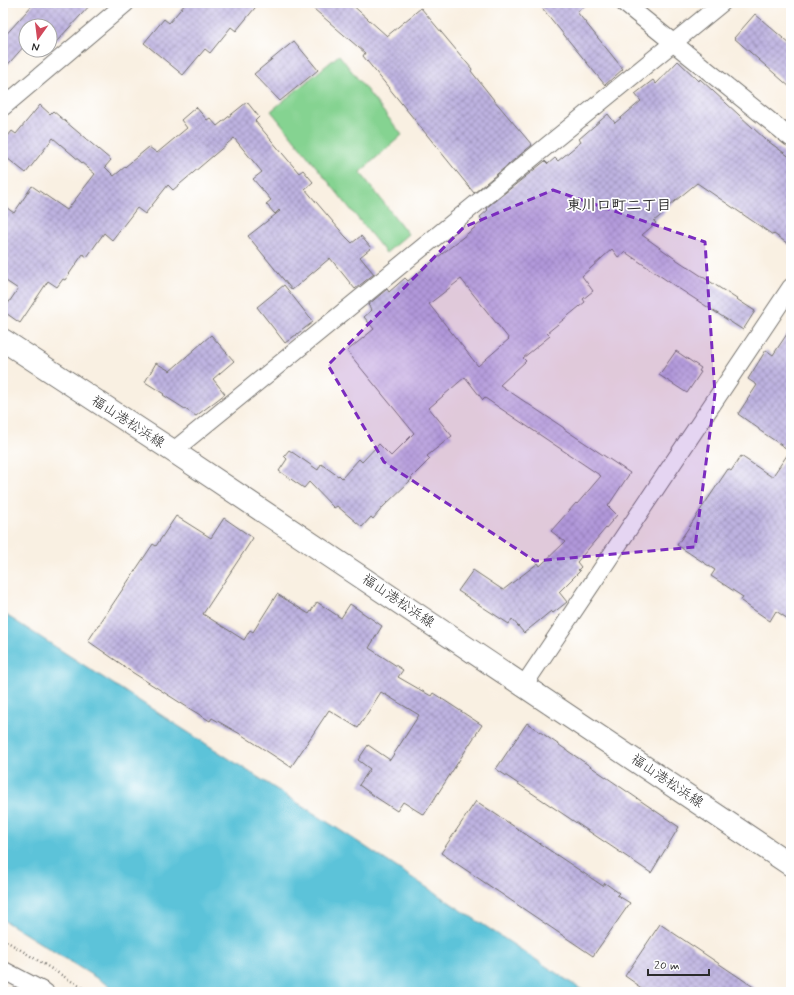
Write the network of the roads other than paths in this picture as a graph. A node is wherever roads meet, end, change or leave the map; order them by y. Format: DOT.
graph roads {
  1 [pos="126,3"];
  2 [pos="624,3"];
  3 [pos="722,3"];
  4 [pos="673,42"];
  5 [pos="3,107"];
  6 [pos="791,138"];
  7 [pos="791,287"];
  8 [pos="3,340"];
  9 [pos="173,451"];
  10 [pos="524,685"];
  11 [pos="791,865"];
  12 [pos="3,970"];
  13 [pos="40,989"];
  1 -- 5 [label="street"];
  2 -- 4 [label="street"];
  3 -- 4 [label="street"];
  4 -- 6 [label="street"];
  4 -- 9 [label="street"];
  7 -- 10 [label="street"];
  8 -- 9 [label="main road, 福山港松浜線"];
  9 -- 10 [label="main road, 福山港松浜線"];
  10 -- 11 [label="main road, 福山港松浜線"];
  12 -- 13 [label="street"];
}
